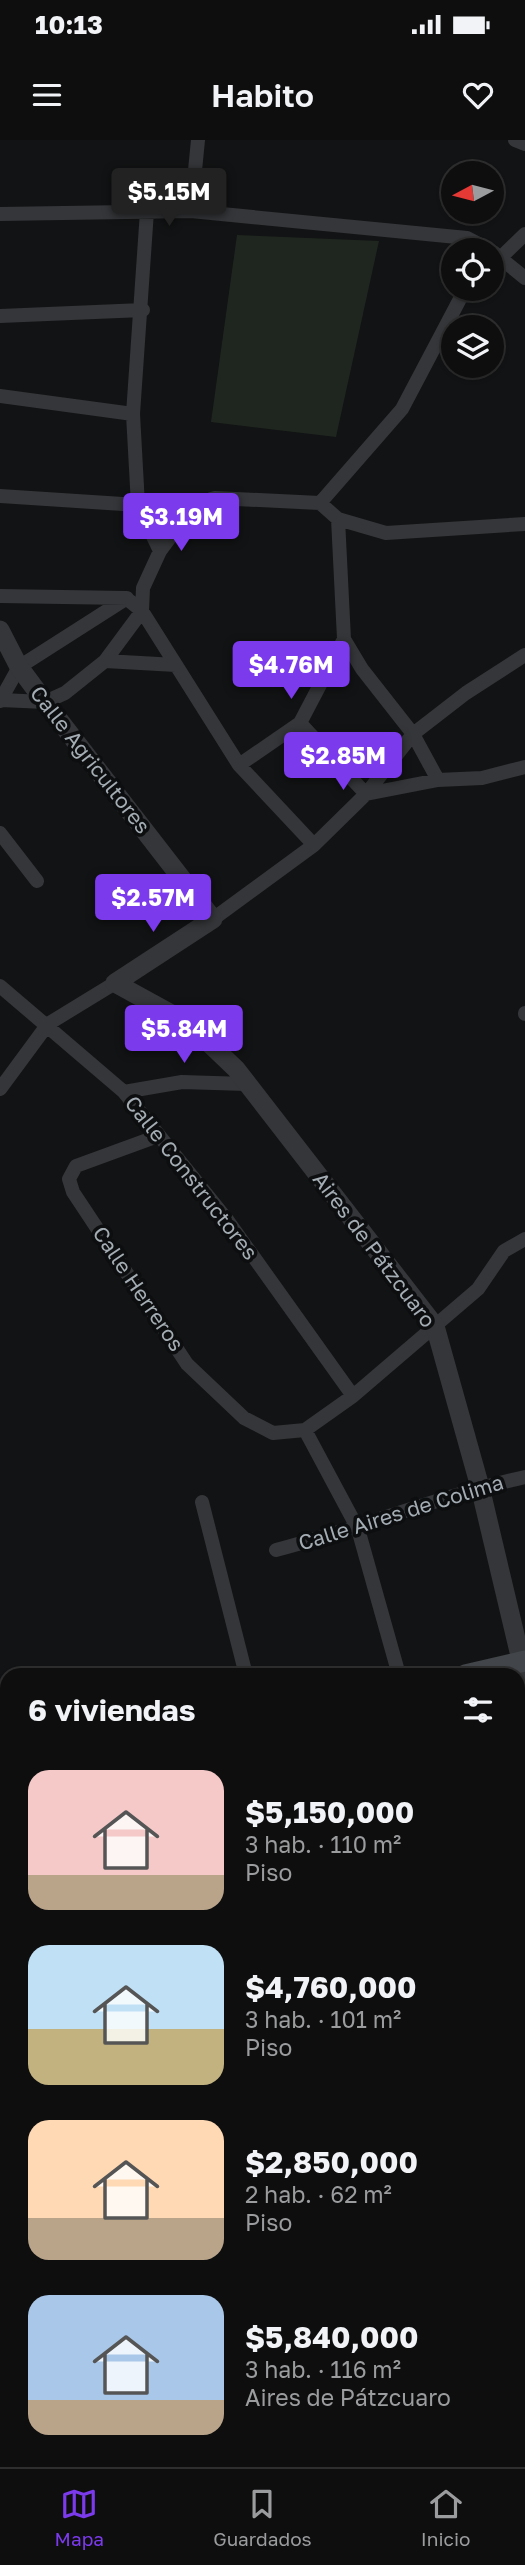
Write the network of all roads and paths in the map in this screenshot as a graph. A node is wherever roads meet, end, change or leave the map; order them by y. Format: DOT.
graph roads {
  1 [pos="198,140"];
  2 [pos="515,140"];
  3 [pos="525,144"];
  4 [pos="147,211"];
  5 [pos="191,211"];
  6 [pos="0,214"];
  7 [pos="525,234"];
  8 [pos="467,238"];
  9 [pos="504,249"];
  10 [pos="504,263"];
  11 [pos="525,278"];
  12 [pos="459,301"];
  13 [pos="143,310"];
  14 [pos="0,316"];
  15 [pos="0,396"];
  16 [pos="133,414"];
  17 [pos="0,496"];
  18 [pos="320,503"];
  19 [pos="195,504"];
  20 [pos="138,505"];
  21 [pos="338,519"];
  22 [pos="525,524"];
  23 [pos="160,551"];
  24 [pos="143,588"];
  25 [pos="0,596"];
  26 [pos="126,598"];
  27 [pos="142,611"];
  28 [pos="0,630"];
  29 [pos="344,639"];
  30 [pos="525,655"];
  31 [pos="104,661"];
  32 [pos="176,666"];
  33 [pos="19,667"];
  34 [pos="0,701"];
  35 [pos="45,702"];
  36 [pos="300,723"];
  37 [pos="412,734"];
  38 [pos="239,765"];
  39 [pos="525,766"];
  40 [pos="438,779"];
  41 [pos="366,794"];
  42 [pos="0,833"];
  43 [pos="314,845"];
  44 [pos="37,881"];
  45 [pos="213,919"];
  46 [pos="116,983"];
  47 [pos="0,986"];
  48 [pos="48,1024"];
  49 [pos="246,1084"];
  50 [pos="0,1089"];
  51 [pos="124,1092"];
  52 [pos="158,1136"];
  53 [pos="525,1239"];
  54 [pos="435,1326"];
  55 [pos="353,1396"];
  56 [pos="305,1430"];
  57 [pos="525,1477"];
  58 [pos="480,1487"];
  59 [pos="202,1502"];
  60 [pos="358,1529"];
  61 [pos="276,1550"];
  62 [pos="524,1667"];
  63 [pos="244,1668"];
  64 [pos="398,1668"];
  1 -- 5 [label="street"];
  2 -- 3 [label="street"];
  4 -- 5 [label="street"];
  4 -- 6 [label="street"];
  4 -- 13 [label="street"];
  5 -- 8 [label="street"];
  7 -- 9 [label="street"];
  10 -- 11 [label="street"];
  12 -- 18 [label="street"];
  13 -- 14 [label="street"];
  13 -- 16 [label="street"];
  15 -- 16 [label="street"];
  16 -- 20 [label="street"];
  17 -- 20 [label="street"];
  18 -- 19 [label="street"];
  18 -- 21 [label="street"];
  19 -- 20 [label="street"];
  19 -- 23 [label="street"];
  20 -- 23 [label="street"];
  21 -- 22 [label="street"];
  21 -- 29 [label="street"];
  23 -- 24 [label="street"];
  24 -- 26 [label="street"];
  24 -- 27 [label="street"];
  25 -- 26 [label="street"];
  26 -- 27 [label="street"];
  26 -- 33 [label="street"];
  27 -- 31 [label="street"];
  27 -- 32 [label="street"];
  28 -- 33 [label="street, Calle Agricultores"];
  29 -- 36 [label="street"];
  29 -- 37 [label="street"];
  30 -- 37 [label="street"];
  31 -- 32 [label="street"];
  31 -- 35 [label="street"];
  32 -- 38 [label="street"];
  33 -- 34 [label="street"];
  33 -- 35 [label="street, Calle Agricultores"];
  34 -- 35 [label="street"];
  35 -- 45 [label="street, Calle Agricultores"];
  36 -- 38 [label="street"];
  36 -- 41 [label="street"];
  37 -- 40 [label="street"];
  37 -- 41 [label="street"];
  38 -- 43 [label="street"];
  39 -- 40 [label="street"];
  40 -- 41 [label="street"];
  41 -- 43 [label="street"];
  42 -- 44 [label="street"];
  43 -- 45 [label="street"];
  45 -- 46 [label="street"];
  46 -- 48 [label="street"];
  46 -- 49 [label="street, Aires de Pátzcuaro"];
  47 -- 48 [label="street, Calle Constructores"];
  48 -- 50 [label="street"];
  48 -- 51 [label="street, Calle Constructores"];
  49 -- 51 [label="street"];
  49 -- 54 [label="street, Aires de Pátzcuaro"];
  51 -- 52 [label="street, Calle Constructores"];
  52 -- 55 [label="street, Calle Constructores"];
  52 -- 56 [label="street, Calle Herreros"];
  53 -- 54 [label="street"];
  54 -- 55 [label="street"];
  54 -- 58 [label="street, Aires de Pátzcuaro"];
  55 -- 56 [label="street"];
  56 -- 60 [label="street"];
  57 -- 58 [label="street, Calle Aires de Colima"];
  58 -- 60 [label="street, Calle Aires de Colima"];
  58 -- 62 [label="street, Aires de Pátzcuaro"];
  59 -- 63 [label="street"];
  60 -- 61 [label="street, Calle Aires de Colima"];
  60 -- 64 [label="street"];
}
